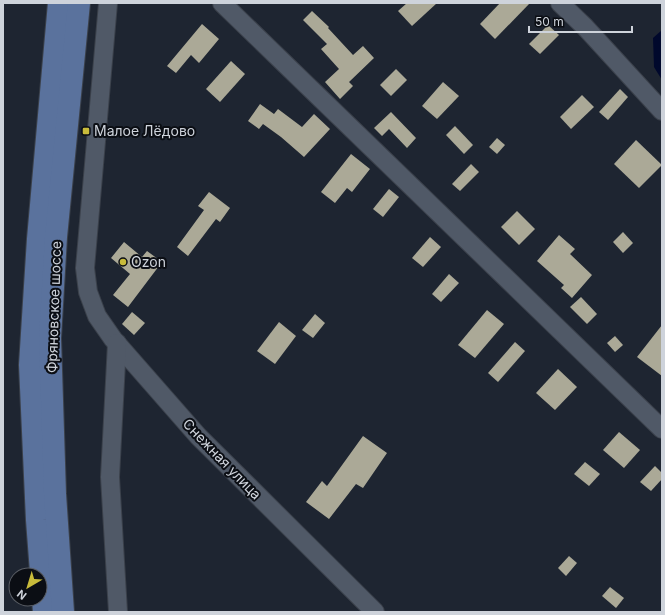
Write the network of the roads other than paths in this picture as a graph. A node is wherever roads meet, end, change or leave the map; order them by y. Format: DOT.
graph roads {
  1 [pos="59,3"];
  2 [pos="79,3"];
  3 [pos="108,3"];
  4 [pos="222,3"];
  5 [pos="560,3"];
  6 [pos="662,112"];
  7 [pos="117,343"];
  8 [pos="662,429"];
  9 [pos="44,612"];
  10 [pos="63,612"];
  11 [pos="118,612"];
  12 [pos="375,612"];
  1 -- 9 [label="main road, Фряновское шоссе"];
  2 -- 10 [label="main road, Фряновское шоссе"];
  3 -- 7 [label="street, Снежная улица"];
  4 -- 8 [label="street"];
  5 -- 6 [label="street"];
  7 -- 11 [label="street"];
  7 -- 12 [label="street, Снежная улица"];
}
